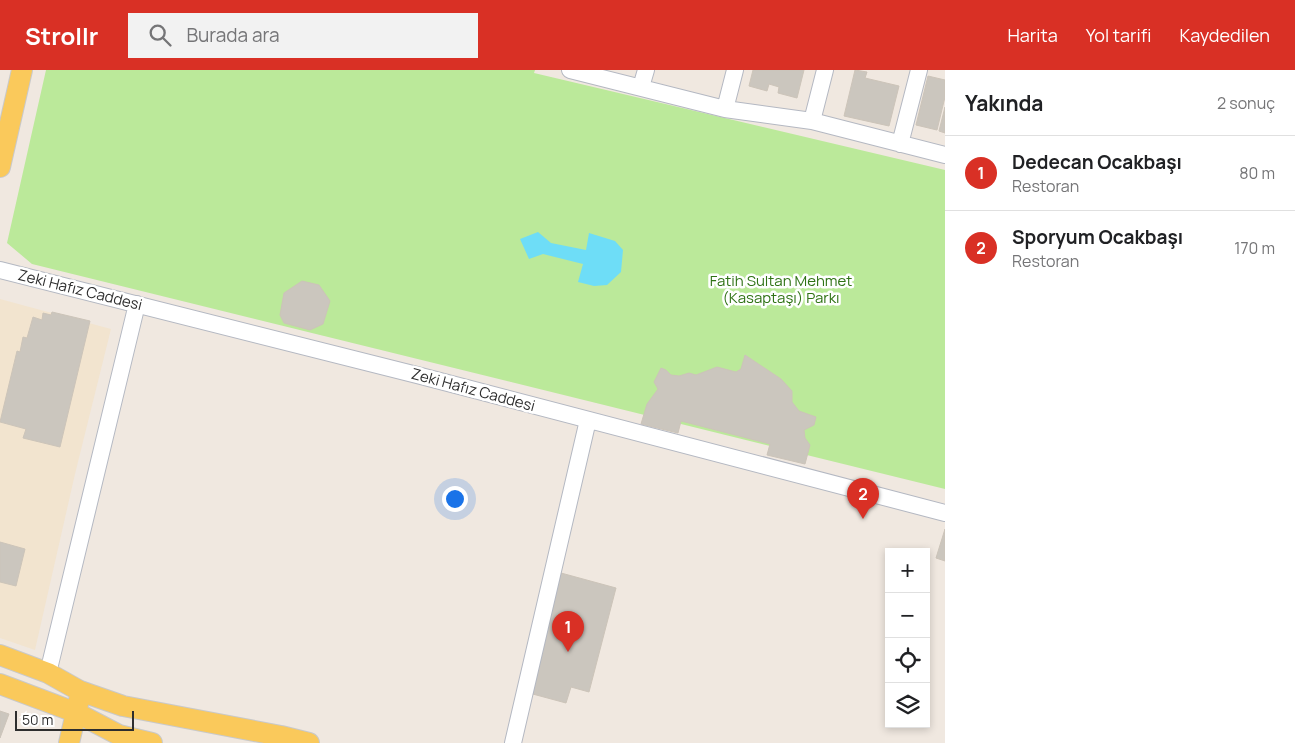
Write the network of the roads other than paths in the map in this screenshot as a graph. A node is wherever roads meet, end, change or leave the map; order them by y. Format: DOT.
graph roads {
  1 [pos="22,70"];
  2 [pos="570,70"];
  3 [pos="646,70"];
  4 [pos="735,70"];
  5 [pos="825,70"];
  6 [pos="919,70"];
  7 [pos="641,87"];
  8 [pos="725,109"];
  9 [pos="6,112"];
  10 [pos="812,121"];
  11 [pos="900,144"];
  12 [pos="945,155"];
  13 [pos="0,167"];
  14 [pos="0,270"];
  15 [pos="137,304"];
  16 [pos="588,420"];
  17 [pos="945,513"];
  18 [pos="0,655"];
  19 [pos="48,673"];
  20 [pos="0,684"];
  21 [pos="80,691"];
  22 [pos="123,706"];
  23 [pos="77,712"];
  24 [pos="117,739"];
  25 [pos="69,743"];
  26 [pos="152,743"];
  27 [pos="309,743"];
  28 [pos="513,743"];
  1 -- 9 [label="main road"];
  2 -- 7 [label="street"];
  3 -- 7 [label="street"];
  4 -- 8 [label="street"];
  5 -- 10 [label="street"];
  6 -- 11 [label="street"];
  7 -- 8 [label="street"];
  8 -- 10 [label="street"];
  9 -- 13 [label="main road"];
  10 -- 11 [label="street"];
  11 -- 12 [label="street"];
  14 -- 15 [label="street, Zeki Hafız Caddesi"];
  15 -- 16 [label="street, Zeki Hafız Caddesi"];
  15 -- 19 [label="street"];
  16 -- 17 [label="street, Zeki Hafız Caddesi"];
  16 -- 28 [label="street"];
  18 -- 19 [label="main road"];
  19 -- 21 [label="main road"];
  20 -- 23 [label="main road"];
  21 -- 22 [label="main road"];
  21 -- 23 [label="main road"];
  22 -- 24 [label="main road"];
  22 -- 27 [label="main road"];
  23 -- 24 [label="main road"];
  23 -- 25 [label="main road"];
  24 -- 26 [label="main road"];
}
